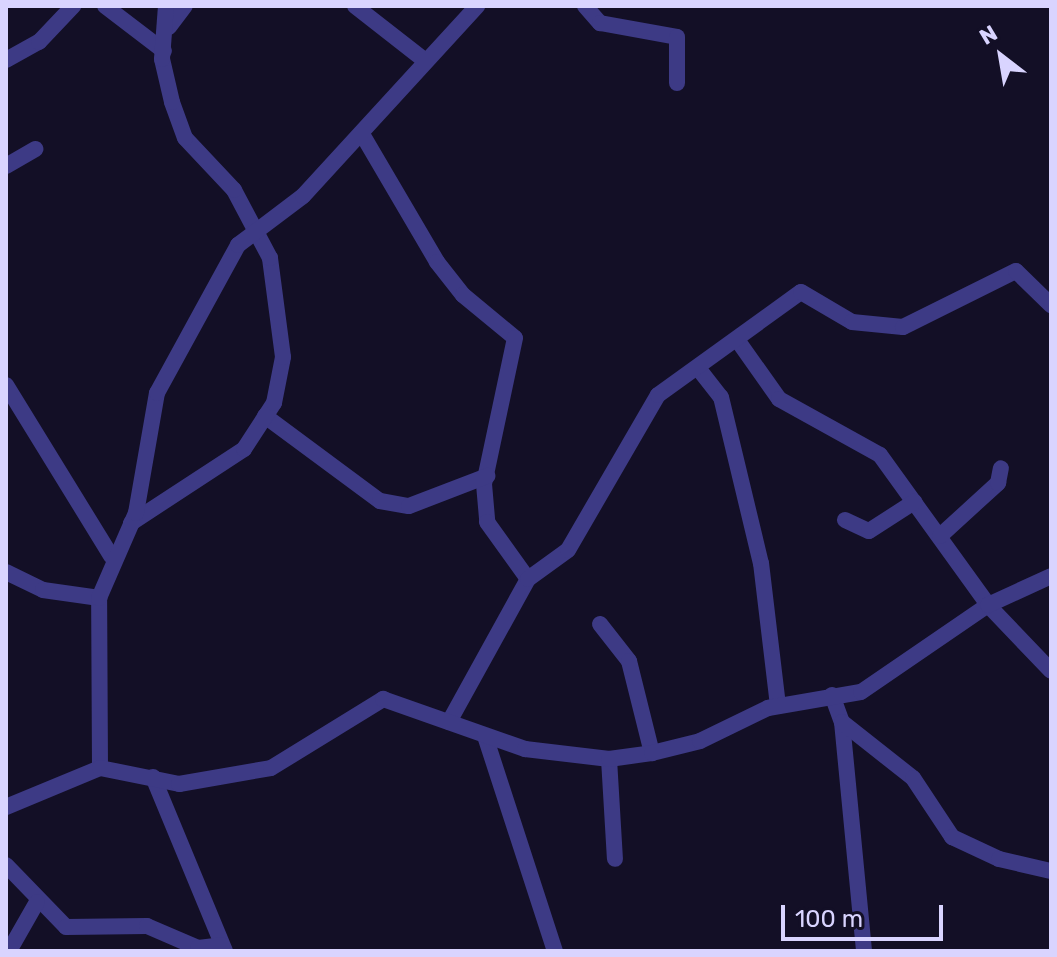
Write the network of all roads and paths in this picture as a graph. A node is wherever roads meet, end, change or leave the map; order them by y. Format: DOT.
graph roads {
  1 [pos="73,6"];
  2 [pos="105,6"];
  3 [pos="166,6"];
  4 [pos="185,6"];
  5 [pos="355,6"];
  6 [pos="477,6"];
  7 [pos="585,6"];
  8 [pos="169,27"];
  9 [pos="164,51"];
  10 [pos="6,60"];
  11 [pos="424,60"];
  12 [pos="677,83"];
  13 [pos="362,134"];
  14 [pos="35,149"];
  15 [pos="6,166"];
  16 [pos="253,229"];
  17 [pos="1051,305"];
  18 [pos="738,341"];
  19 [pos="698,368"];
  20 [pos="6,385"];
  21 [pos="265,416"];
  22 [pos="1001,468"];
  23 [pos="487,476"];
  24 [pos="914,502"];
  25 [pos="845,520"];
  26 [pos="130,523"];
  27 [pos="940,536"];
  28 [pos="111,556"];
  29 [pos="6,572"];
  30 [pos="1051,576"];
  31 [pos="528,579"];
  32 [pos="99,598"];
  33 [pos="988,605"];
  34 [pos="600,624"];
  35 [pos="1051,671"];
  36 [pos="832,695"];
  37 [pos="778,706"];
  38 [pos="449,722"];
  39 [pos="842,722"];
  40 [pos="486,739"];
  41 [pos="652,753"];
  42 [pos="609,759"];
  43 [pos="100,768"];
  44 [pos="153,777"];
  45 [pos="6,807"];
  46 [pos="615,859"];
  47 [pos="6,865"];
  48 [pos="1051,871"];
  49 [pos="37,902"];
  50 [pos="223,948"];
  51 [pos="9,951"];
  52 [pos="555,951"];
  53 [pos="864,951"];
  1 -- 10 [label="street"];
  2 -- 9 [label="street"];
  3 -- 8 [label="street"];
  4 -- 8 [label="street"];
  5 -- 11 [label="street"];
  6 -- 11 [label="street"];
  7 -- 12 [label="street"];
  8 -- 9 [label="street"];
  9 -- 16 [label="street"];
  11 -- 13 [label="street"];
  13 -- 16 [label="street"];
  13 -- 23 [label="street"];
  14 -- 15 [label="street"];
  16 -- 21 [label="street"];
  16 -- 26 [label="street"];
  17 -- 18 [label="street"];
  18 -- 19 [label="street"];
  18 -- 24 [label="street"];
  19 -- 31 [label="street"];
  19 -- 37 [label="street"];
  20 -- 28 [label="street"];
  21 -- 23 [label="street"];
  21 -- 26 [label="street"];
  22 -- 27 [label="street"];
  23 -- 31 [label="street"];
  24 -- 25 [label="street"];
  24 -- 27 [label="street"];
  26 -- 28 [label="street"];
  27 -- 33 [label="street"];
  28 -- 32 [label="street"];
  29 -- 32 [label="street"];
  30 -- 33 [label="street"];
  31 -- 38 [label="street"];
  32 -- 43 [label="street"];
  33 -- 35 [label="street"];
  33 -- 36 [label="street"];
  34 -- 41 [label="street"];
  36 -- 37 [label="street"];
  36 -- 39 [label="street"];
  37 -- 41 [label="street"];
  38 -- 40 [label="street"];
  38 -- 44 [label="street"];
  39 -- 48 [label="street"];
  39 -- 53 [label="street"];
  40 -- 42 [label="street"];
  40 -- 52 [label="street"];
  41 -- 42 [label="street"];
  42 -- 46 [label="street"];
  43 -- 44 [label="street"];
  43 -- 45 [label="street"];
  44 -- 50 [label="street"];
  47 -- 49 [label="street"];
  49 -- 50 [label="street"];
  49 -- 51 [label="street"];
}
